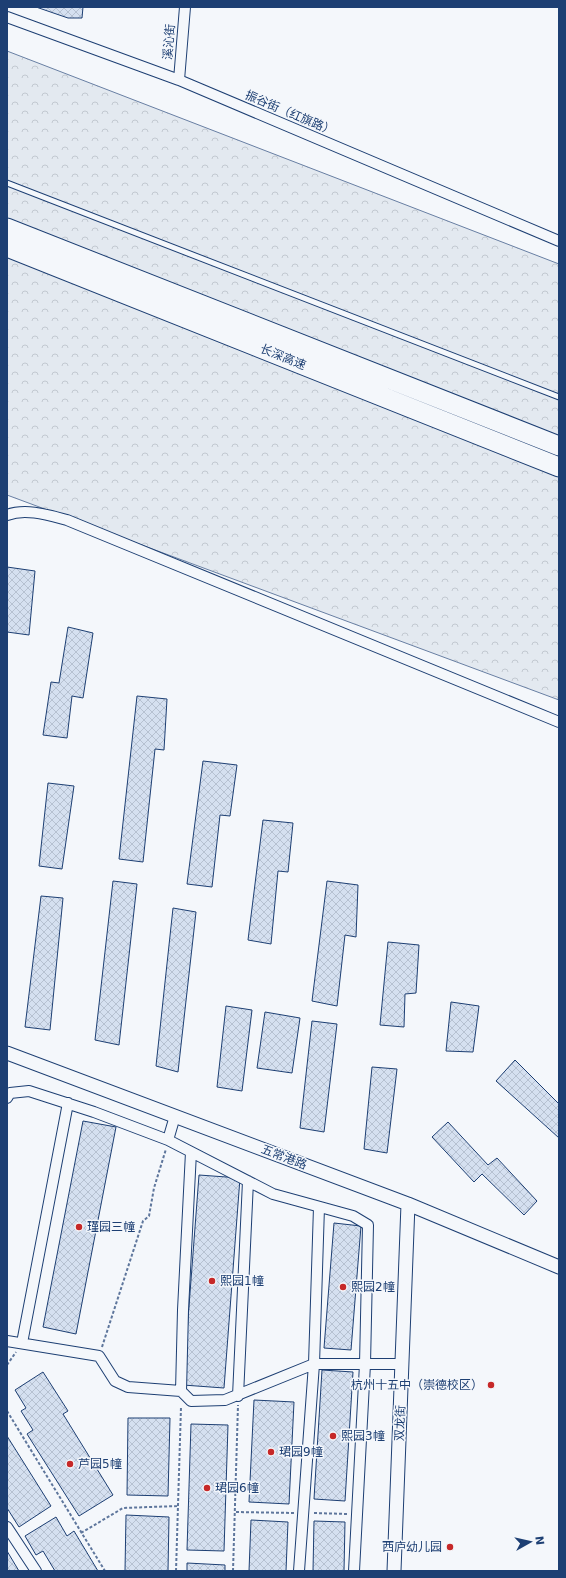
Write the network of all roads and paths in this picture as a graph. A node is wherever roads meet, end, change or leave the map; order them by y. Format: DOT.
graph roads {
  1 [pos="185,7"];
  2 [pos="7,17"];
  3 [pos="179,80"];
  4 [pos="7,184"];
  5 [pos="7,228"];
  6 [pos="559,241"];
  7 [pos="7,247"];
  8 [pos="559,397"];
  9 [pos="559,446"];
  10 [pos="559,467"];
  11 [pos="7,515"];
  12 [pos="559,722"];
  13 [pos="7,1052"];
  14 [pos="7,1098"];
  15 [pos="68,1103"];
  16 [pos="175,1116"];
  17 [pos="168,1140"];
  18 [pos="191,1152"];
  19 [pos="248,1181"];
  20 [pos="408,1204"];
  21 [pos="319,1207"];
  22 [pos="559,1267"];
  23 [pos="7,1341"];
  24 [pos="22,1343"];
  25 [pos="99,1356"];
  26 [pos="314,1364"];
  27 [pos="365,1364"];
  28 [pos="402,1364"];
  29 [pos="181,1391"];
  30 [pos="238,1396"];
  31 [pos="7,1411"];
  32 [pos="178,1506"];
  33 [pos="7,1527"];
  34 [pos="81,1533"];
  35 [pos="36,1571"];
  36 [pos="105,1571"];
  37 [pos="176,1571"];
  38 [pos="233,1571"];
  39 [pos="299,1571"];
  40 [pos="354,1571"];
  41 [pos="394,1571"];
  1 -- 3 [label="street, 溪沁街"];
  2 -- 3 [label="street, 振谷街（红旗路）"];
  3 -- 6 [label="street, 振谷街（红旗路）"];
  4 -- 8 [label="lane"];
  5 -- 9 [label="highway, 长深高速"];
  7 -- 10 [label="highway, 长深高速"];
  11 -- 12 [label="street"];
  13 -- 16 [label="street, 五常港路"];
  14 -- 15 [label="street"];
  15 -- 17 [label="street"];
  15 -- 24 [label="street"];
  16 -- 17 [label="street"];
  16 -- 20 [label="street, 五常港路"];
  17 -- 18 [label="street"];
  17 -- 25 [label="path"];
  18 -- 19 [label="street"];
  18 -- 29 [label="street"];
  19 -- 21 [label="street"];
  19 -- 30 [label="street"];
  20 -- 22 [label="street, 五常港路"];
  20 -- 28 [label="street, 双龙街"];
  21 -- 26 [label="street"];
  21 -- 27 [label="street"];
  23 -- 24 [label="street"];
  24 -- 25 [label="street"];
  25 -- 29 [label="street"];
  26 -- 27 [label="street"];
  26 -- 30 [label="street"];
  26 -- 39 [label="street"];
  27 -- 28 [label="street"];
  27 -- 40 [label="street"];
  28 -- 41 [label="street, 双龙街"];
  29 -- 30 [label="street"];
  29 -- 32 [label="path"];
  30 -- 38 [label="path"];
  31 -- 34 [label="path"];
  32 -- 34 [label="path"];
  32 -- 37 [label="path"];
  33 -- 35 [label="street"];
  34 -- 36 [label="path"];
}
